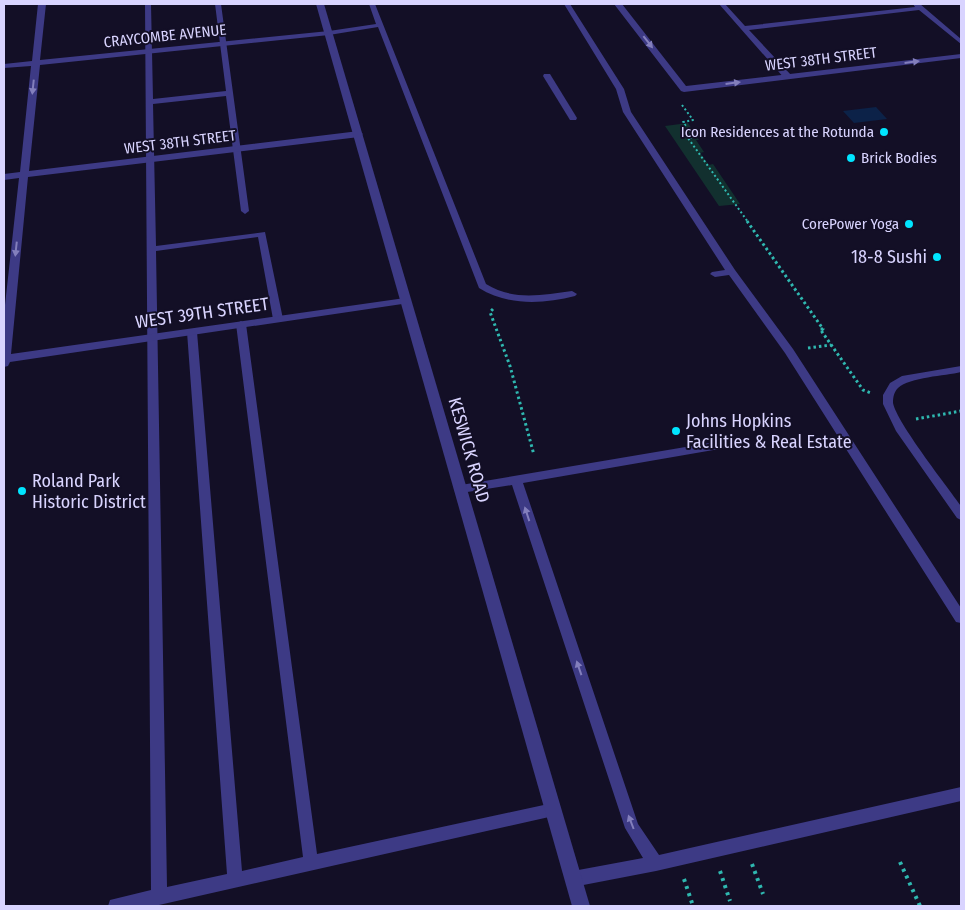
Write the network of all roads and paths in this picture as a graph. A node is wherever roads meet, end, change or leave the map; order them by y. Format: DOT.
graph roads {
  1 [pos="42,4"];
  2 [pos="148,4"];
  3 [pos="218,4"];
  4 [pos="320,4"];
  5 [pos="372,4"];
  6 [pos="567,4"];
  7 [pos="618,4"];
  8 [pos="722,4"];
  9 [pos="919,6"];
  10 [pos="380,25"];
  11 [pos="744,28"];
  12 [pos="329,33"];
  13 [pos="961,42"];
  14 [pos="223,44"];
  15 [pos="149,52"];
  16 [pos="961,56"];
  17 [pos="36,63"];
  18 [pos="4,66"];
  19 [pos="548,76"];
  20 [pos="788,77"];
  21 [pos="229,93"];
  22 [pos="150,102"];
  23 [pos="683,107"];
  24 [pos="573,118"];
  25 [pos="359,134"];
  26 [pos="236,149"];
  27 [pos="151,159"];
  28 [pos="24,174"];
  29 [pos="4,177"];
  30 [pos="245,211"];
  31 [pos="152,249"];
  32 [pos="731,272"];
  33 [pos="714,274"];
  34 [pos="572,294"];
  35 [pos="405,301"];
  36 [pos="497,305"];
  37 [pos="278,319"];
  38 [pos="241,324"];
  39 [pos="192,332"];
  40 [pos="153,337"];
  41 [pos="830,345"];
  42 [pos="802,349"];
  43 [pos="4,359"];
  44 [pos="4,363"];
  45 [pos="961,369"];
  46 [pos="863,390"];
  47 [pos="961,411"];
  48 [pos="918,427"];
  49 [pos="721,444"];
  50 [pos="534,455"];
  51 [pos="516,480"];
  52 [pos="461,489"];
  53 [pos="961,515"];
  54 [pos="961,618"];
  55 [pos="961,794"];
  56 [pos="553,810"];
  57 [pos="745,843"];
  58 [pos="712,850"];
  59 [pos="900,862"];
  60 [pos="311,863"];
  61 [pos="656,863"];
  62 [pos="684,878"];
  63 [pos="573,879"];
  64 [pos="235,880"];
  65 [pos="763,894"];
  66 [pos="160,897"];
  67 [pos="730,901"];
  68 [pos="116,906"];
  69 [pos="581,906"];
  70 [pos="693,906"];
  71 [pos="920,906"];
  1 -- 17 [label="street"];
  2 -- 15 [label="lane"];
  3 -- 14 [label="lane"];
  4 -- 12 [label="street, KESWICK ROAD"];
  5 -- 10 [label="lane"];
  6 -- 32 [label="lane"];
  7 -- 20 [label="street, WEST 38TH STREET, one-way"];
  8 -- 11 [label="lane"];
  9 -- 11 [label="lane"];
  9 -- 13 [label="lane"];
  10 -- 12 [label="lane"];
  10 -- 34 [label="lane"];
  11 -- 20 [label="lane"];
  12 -- 14 [label="street, CRAYCOMBE AVENUE"];
  12 -- 25 [label="street, KESWICK ROAD"];
  14 -- 15 [label="street, CRAYCOMBE AVENUE"];
  14 -- 21 [label="lane"];
  15 -- 17 [label="street, CRAYCOMBE AVENUE"];
  15 -- 22 [label="lane"];
  20 -- 16 [label="street, WEST 38TH STREET, one-way"];
  17 -- 18 [label="street, CRAYCOMBE AVENUE"];
  17 -- 28 [label="street, one-way"];
  19 -- 24 [label="lane"];
  21 -- 22 [label="lane"];
  21 -- 26 [label="lane"];
  22 -- 27 [label="lane"];
  23 -- 41 [label="path"];
  25 -- 26 [label="street, WEST 38TH STREET"];
  25 -- 35 [label="street, KESWICK ROAD"];
  26 -- 27 [label="street, WEST 38TH STREET"];
  26 -- 30 [label="lane"];
  27 -- 28 [label="street, WEST 38TH STREET"];
  27 -- 31 [label="lane"];
  28 -- 29 [label="street, WEST 38TH STREET"];
  28 -- 43 [label="street, one-way"];
  31 -- 37 [label="lane"];
  31 -- 40 [label="lane"];
  32 -- 33 [label="lane"];
  32 -- 54 [label="lane"];
  35 -- 37 [label="street, WEST 39TH STREET"];
  35 -- 52 [label="street, KESWICK ROAD"];
  36 -- 50 [label="path"];
  37 -- 38 [label="street, WEST 39TH STREET"];
  38 -- 39 [label="street, WEST 39TH STREET"];
  38 -- 60 [label="lane"];
  39 -- 40 [label="street, WEST 39TH STREET"];
  39 -- 64 [label="lane"];
  40 -- 43 [label="street, WEST 39TH STREET"];
  40 -- 66 [label="lane"];
  41 -- 42 [label="path"];
  41 -- 46 [label="path"];
  43 -- 44 [label="street"];
  45 -- 53 [label="lane"];
  47 -- 48 [label="path"];
  49 -- 51 [label="lane"];
  51 -- 52 [label="lane"];
  61 -- 51 [label="lane, one-way"];
  52 -- 56 [label="street, KESWICK ROAD"];
  55 -- 57 [label="lane"];
  56 -- 60 [label="lane"];
  56 -- 63 [label="street, KESWICK ROAD"];
  57 -- 58 [label="lane"];
  57 -- 65 [label="path"];
  58 -- 61 [label="lane"];
  58 -- 67 [label="path"];
  59 -- 71 [label="path"];
  60 -- 64 [label="lane"];
  61 -- 63 [label="lane"];
  62 -- 70 [label="path"];
  63 -- 69 [label="street, KESWICK ROAD"];
  64 -- 66 [label="lane"];
  66 -- 68 [label="lane"];
}
